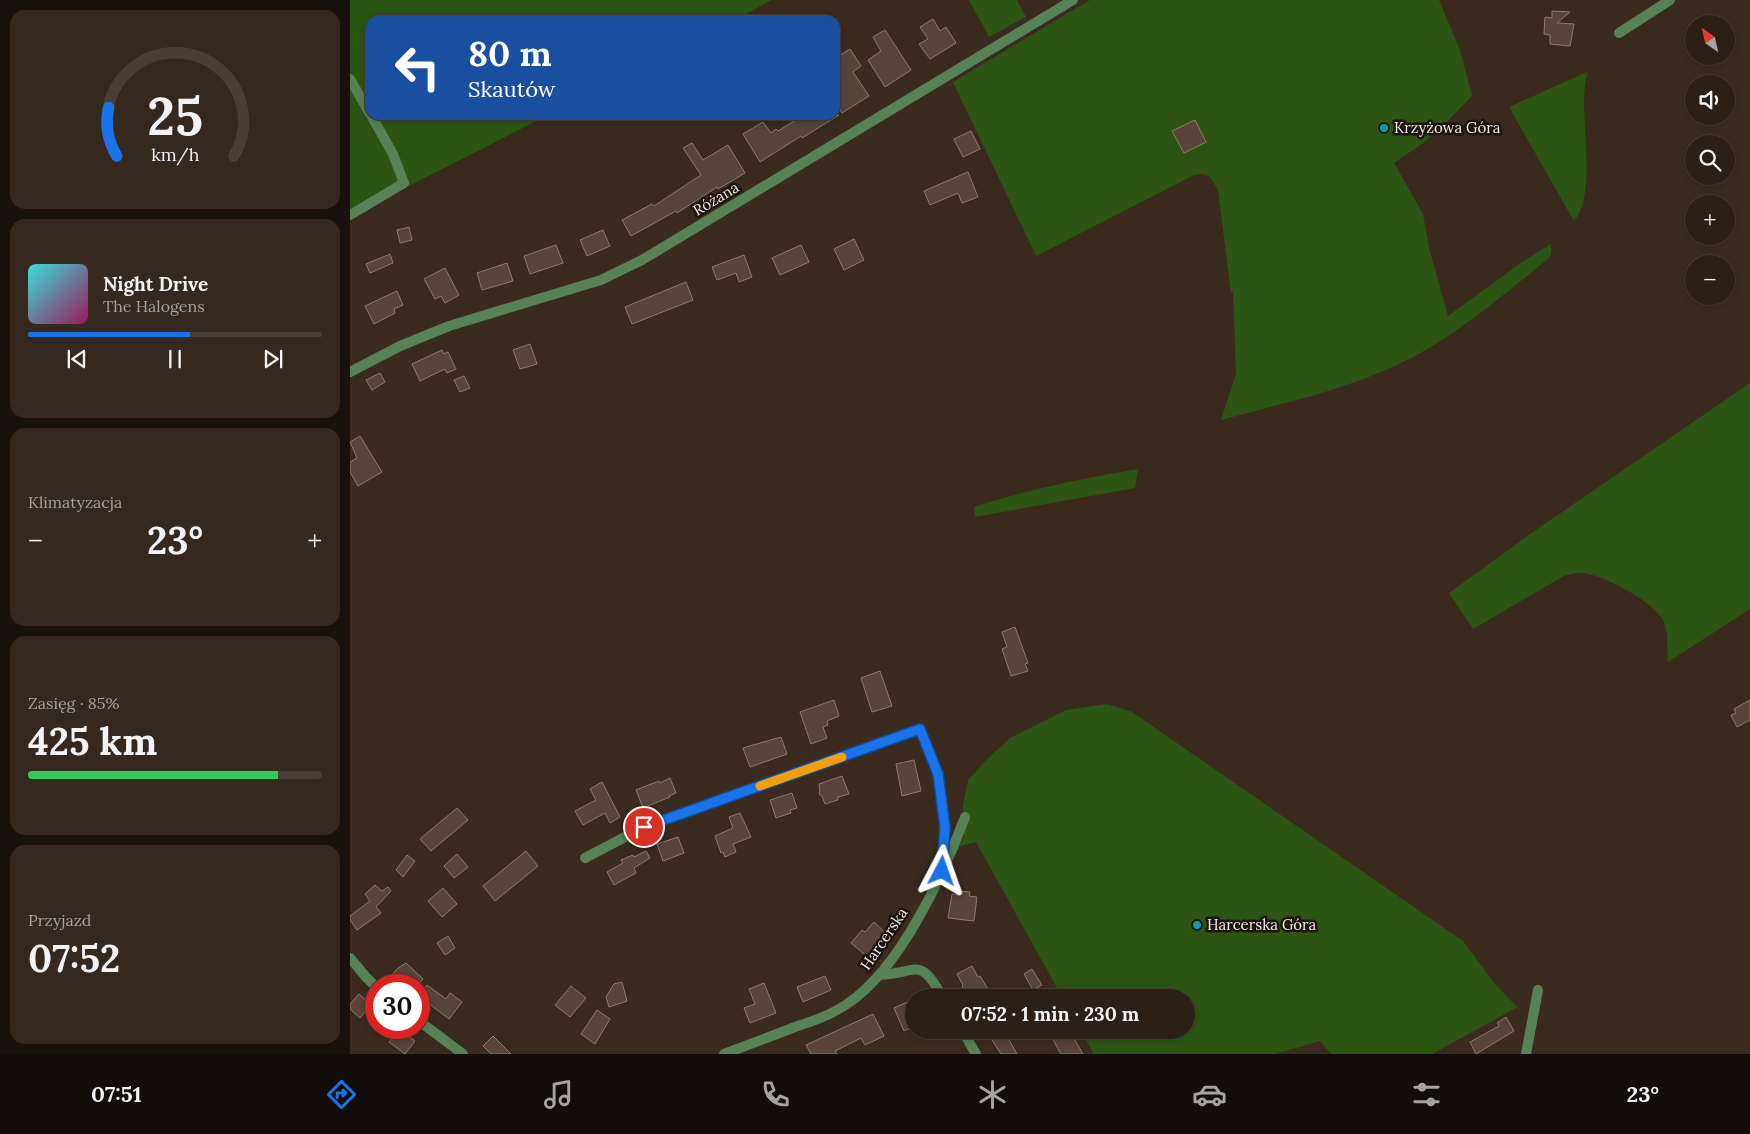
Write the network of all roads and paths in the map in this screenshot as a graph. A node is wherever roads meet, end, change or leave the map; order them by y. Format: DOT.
graph roads {
  1 [pos="1073,0"];
  2 [pos="1670,0"];
  3 [pos="1619,33"];
  4 [pos="350,79"];
  5 [pos="365,105"];
  6 [pos="373,120"];
  7 [pos="350,215"];
  8 [pos="350,372"];
  9 [pos="965,817"];
  10 [pos="584,858"];
  11 [pos="942,871"];
  12 [pos="350,958"];
  13 [pos="880,975"];
  14 [pos="365,977"];
  15 [pos="937,989"];
  16 [pos="1538,990"];
  17 [pos="430,1029"];
  18 [pos="967,1039"];
  19 [pos="463,1054"];
  20 [pos="724,1054"];
  21 [pos="976,1054"];
  22 [pos="1526,1054"];
  1 -- 8 [label="street, Różana"];
  2 -- 3 [label="street"];
  4 -- 5 [label="street"];
  6 -- 7 [label="street"];
  9 -- 11 [label="street, Harcerska"];
  10 -- 11 [label="street"];
  11 -- 13 [label="street, Harcerska"];
  12 -- 14 [label="street"];
  13 -- 15 [label="street"];
  13 -- 20 [label="street, Harcerska"];
  16 -- 22 [label="street"];
  17 -- 19 [label="street"];
  18 -- 21 [label="street"];
}
